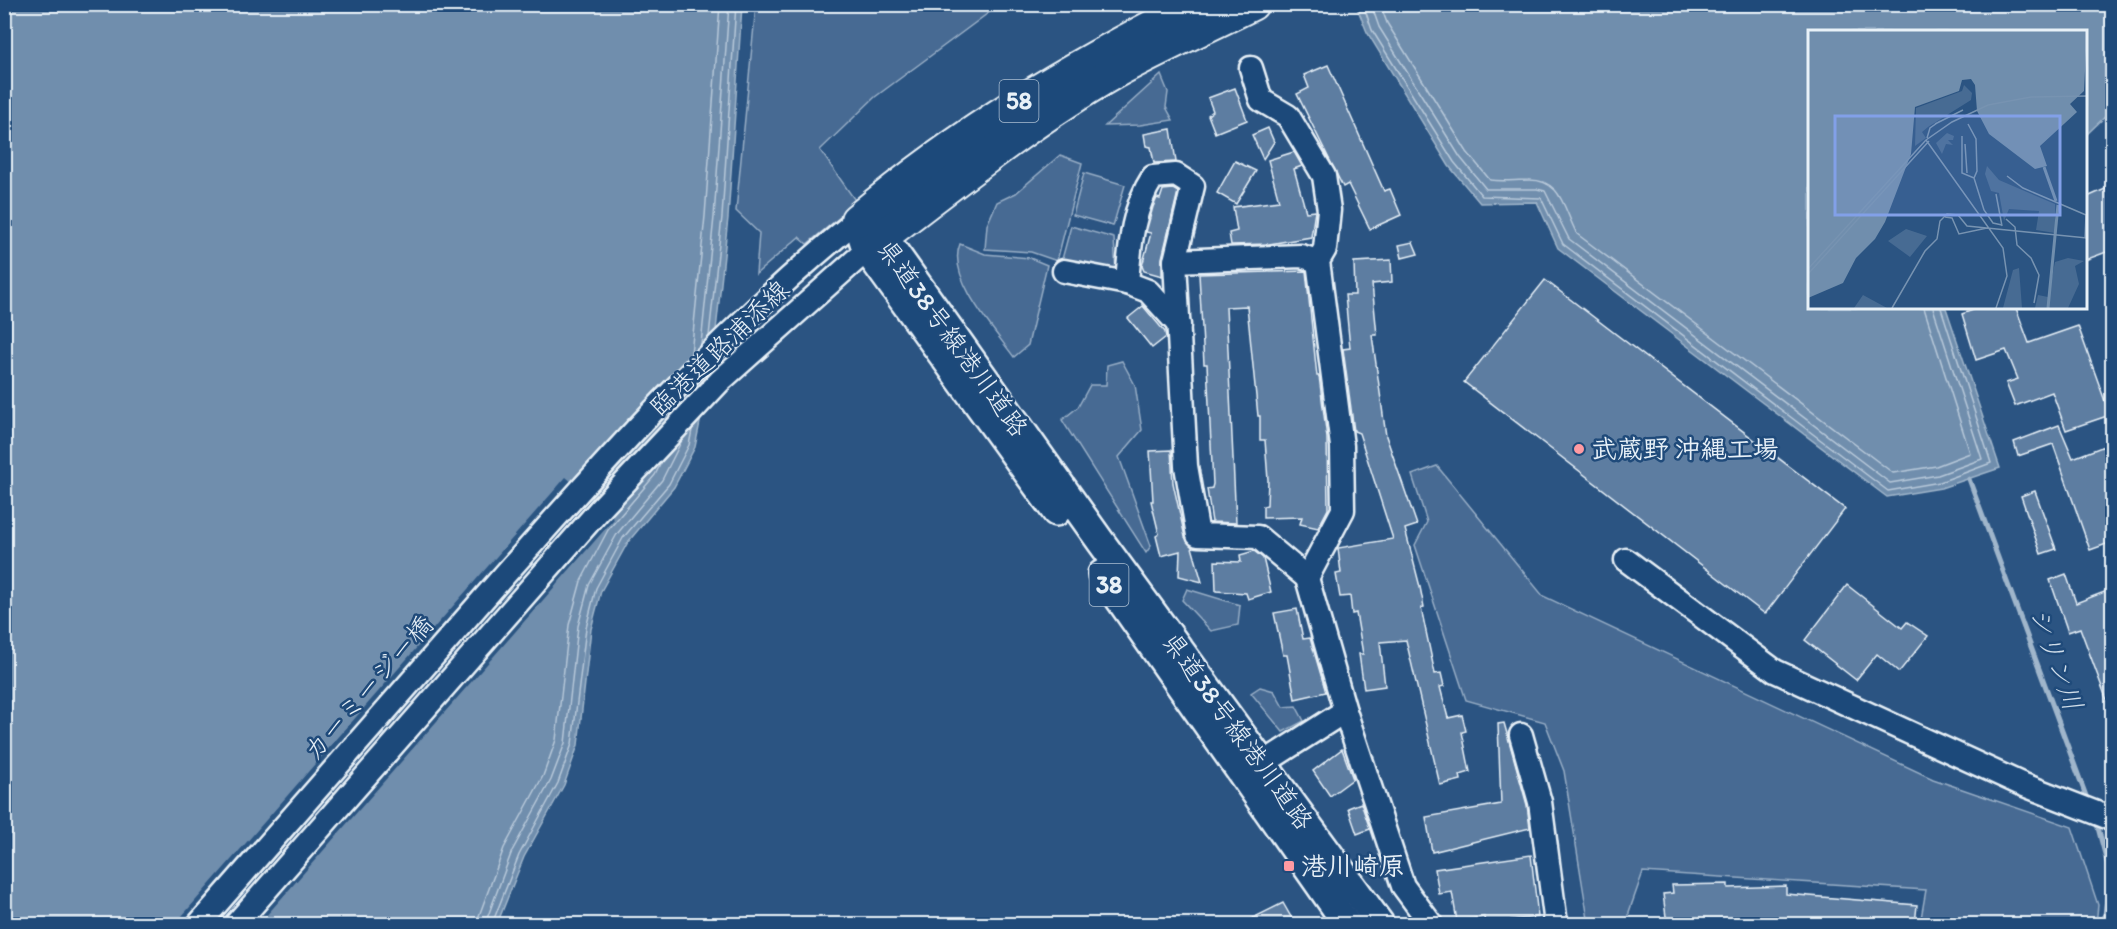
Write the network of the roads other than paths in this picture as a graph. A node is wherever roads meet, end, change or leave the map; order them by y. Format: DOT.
graph roads {
  1 [pos="1196,4"];
  2 [pos="1252,4"];
  3 [pos="1251,68"];
  4 [pos="869,235"];
  5 [pos="1175,261"];
  6 [pos="1318,261"];
  7 [pos="1064,271"];
  8 [pos="1127,283"];
  9 [pos="1179,325"];
  10 [pos="580,489"];
  11 [pos="1626,560"];
  12 [pos="1306,578"];
  13 [pos="1345,711"];
  14 [pos="1521,735"];
  15 [pos="1262,764"];
  16 [pos="2112,819"];
  17 [pos="199,924"];
  18 [pos="236,924"];
  19 [pos="1347,924"];
  20 [pos="1380,924"];
  21 [pos="1431,924"];
  22 [pos="1556,924"];
  1 -- 4 [label="highway, 58"];
  2 -- 4 [label="highway, 58"];
  3 -- 6 [label="street"];
  4 -- 10 [label="street, 臨港道路浦添線"];
  4 -- 15 [label="main road, 県道38号線港川道路 / 38"];
  4 -- 18 [label="street, 臨港道路浦添線"];
  4 -- 19 [label="main road, 県道38号線港川道路 / 38"];
  5 -- 6 [label="street"];
  5 -- 8 [label="street"];
  5 -- 9 [label="street"];
  6 -- 12 [label="street"];
  7 -- 8 [label="street"];
  8 -- 9 [label="street"];
  9 -- 12 [label="street"];
  10 -- 17 [label="street, カーミージー橋"];
  11 -- 16 [label="street"];
  12 -- 13 [label="street"];
  13 -- 15 [label="street"];
  13 -- 21 [label="street"];
  14 -- 22 [label="street"];
  15 -- 20 [label="main road, 県道38号線港川道路 / 38"];
}
